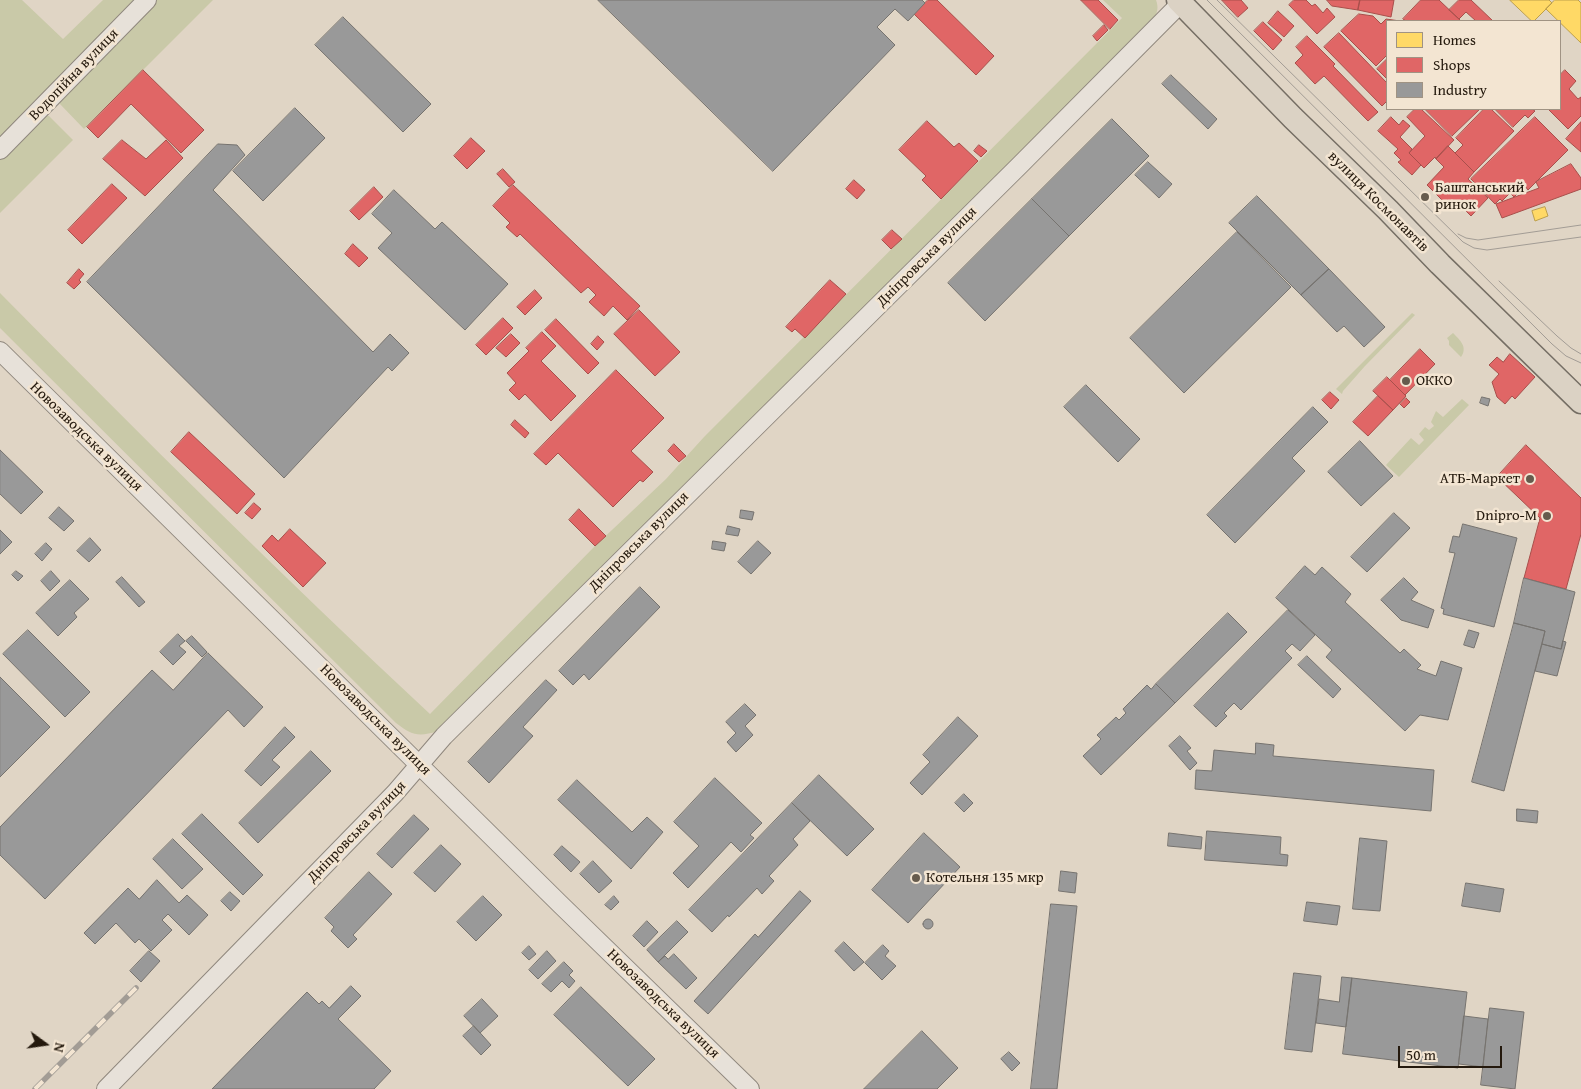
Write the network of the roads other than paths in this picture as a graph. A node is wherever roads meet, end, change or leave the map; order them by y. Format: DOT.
graph roads {
  1 [pos="148,0"];
  2 [pos="1179,1"];
  3 [pos="0,150"];
  4 [pos="0,351"];
  5 [pos="1581,402"];
  6 [pos="420,765"];
  7 [pos="106,1089"];
  8 [pos="750,1089"];
  1 -- 3 [label="street, Водопійна вулиця"];
  2 -- 5 [label="main road, вулиця Космонавтів"];
  2 -- 6 [label="street, Дніпровська вулиця"];
  4 -- 6 [label="street, Новозаводська вулиця"];
  6 -- 7 [label="street, Дніпровська вулиця"];
  6 -- 8 [label="street, Новозаводська вулиця"];
}
